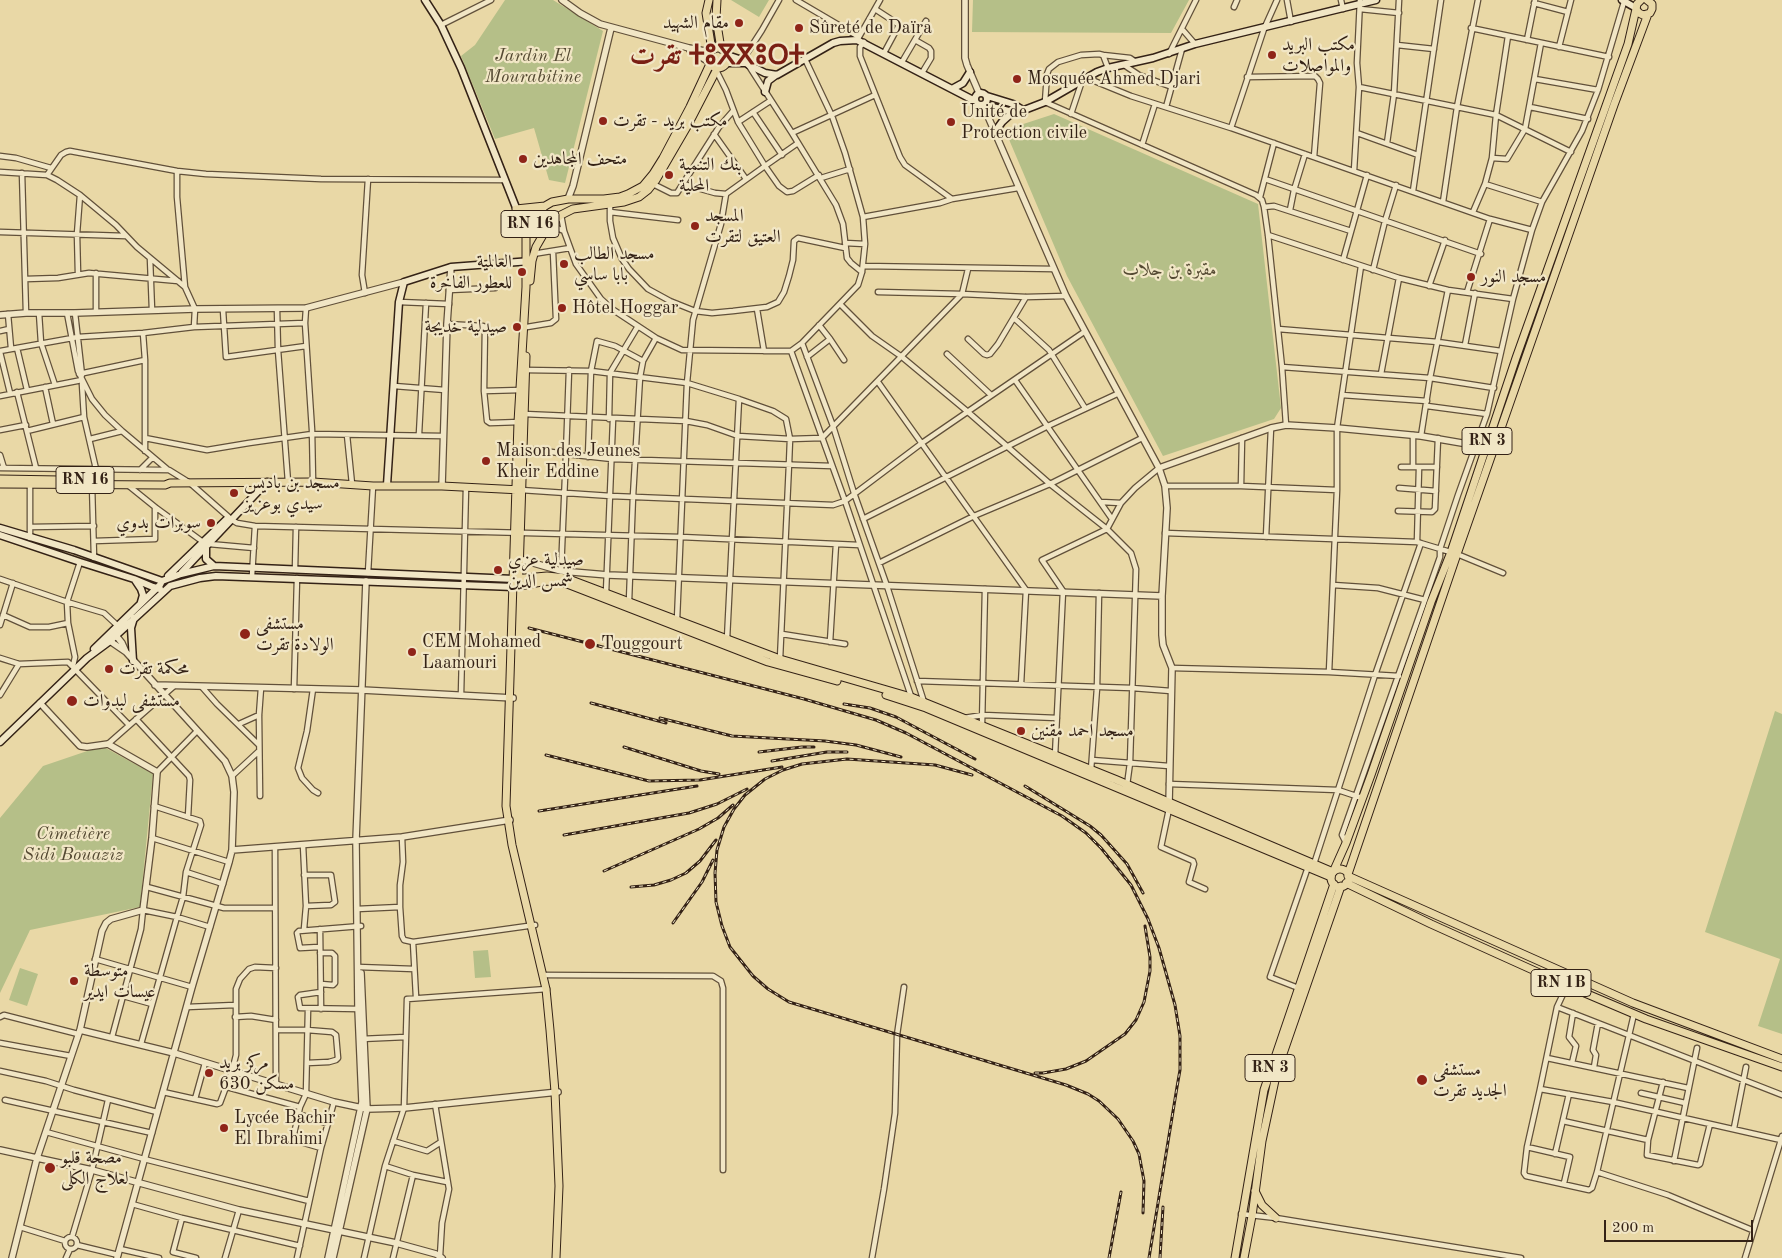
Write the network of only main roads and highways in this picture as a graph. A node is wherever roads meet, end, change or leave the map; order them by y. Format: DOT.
graph roads {
  1 [pos="424,0"];
  2 [pos="709,0"];
  3 [pos="718,0"];
  4 [pos="1376,0"];
  5 [pos="1651,1"];
  6 [pos="1634,2"];
  7 [pos="1360,5"];
  8 [pos="1648,14"];
  9 [pos="721,48"];
  10 [pos="711,51"];
  11 [pos="727,55"];
  12 [pos="710,63"];
  13 [pos="726,63"];
  14 [pos="744,63"];
  15 [pos="717,69"];
  16 [pos="970,72"];
  17 [pos="777,74"];
  18 [pos="952,89"];
  19 [pos="766,92"];
  20 [pos="987,96"];
  21 [pos="975,101"];
  22 [pos="1610,104"];
  23 [pos="984,105"];
  24 [pos="1023,110"];
  25 [pos="1013,112"];
  26 [pos="994,132"];
  27 [pos="545,206"];
  28 [pos="516,209"];
  29 [pos="526,233"];
  30 [pos="530,259"];
  31 [pos="522,390"];
  32 [pos="522,420"];
  33 [pos="0,479"];
  34 [pos="30,482"];
  35 [pos="267,482"];
  36 [pos="171,483"];
  37 [pos="0,484"];
  38 [pos="387,485"];
  39 [pos="518,490"];
  40 [pos="0,528"];
  41 [pos="0,535"];
  42 [pos="206,545"];
  43 [pos="1454,553"];
  44 [pos="214,566"];
  45 [pos="181,574"];
  46 [pos="134,579"];
  47 [pos="516,583"];
  48 [pos="164,585"];
  49 [pos="141,603"];
  50 [pos="134,617"];
  51 [pos="117,630"];
  52 [pos="133,661"];
  53 [pos="912,700"];
  54 [pos="925,705"];
  55 [pos="0,742"];
  56 [pos="1055,759"];
  57 [pos="1169,806"];
  58 [pos="1339,878"];
  59 [pos="1302,989"];
  60 [pos="1782,1059"];
  61 [pos="1782,1067"];
  62 [pos="1255,1190"];
  63 [pos="1276,1218"];
  64 [pos="558,1258"];
  65 [pos="1234,1258"];
  66 [pos="1244,1258"];
  1 -- 28 [label="main road"];
  2 -- 10 [label="main road"];
  3 -- 9 [label="main road"];
  4 -- 7 [label="main road"];
  5 -- 8 [label="main road"];
  6 -- 8 [label="main road"];
  6 -- 22 [label="main road, RN 3"];
  7 -- 24 [label="main road"];
  8 -- 22 [label="main road, RN 3"];
  9 -- 10 [label="main road"];
  9 -- 11 [label="main road"];
  10 -- 12 [label="main road"];
  11 -- 13 [label="main road"];
  11 -- 14 [label="main road"];
  12 -- 15 [label="main road"];
  12 -- 27 [label="main road, RN 16"];
  13 -- 14 [label="main road"];
  13 -- 15 [label="main road"];
  14 -- 17 [label="main road"];
  15 -- 30 [label="main road, RN 16"];
  16 -- 18 [label="main road"];
  17 -- 18 [label="main road"];
  17 -- 19 [label="main road"];
  18 -- 21 [label="main road"];
  20 -- 21 [label="main road"];
  20 -- 23 [label="main road"];
  20 -- 24 [label="main road"];
  21 -- 23 [label="main road"];
  22 -- 43 [label="main road, RN 3"];
  22 -- 43 [label="main road, RN 3"];
  23 -- 25 [label="main road"];
  24 -- 25 [label="main road"];
  25 -- 26 [label="main road"];
  27 -- 28 [label="main road"];
  27 -- 29 [label="main road, RN 16"];
  28 -- 29 [label="main road"];
  29 -- 30 [label="main road, RN 16"];
  30 -- 31 [label="main road, RN 16"];
  30 -- 31 [label="main road, RN 16"];
  30 -- 38 [label="main road"];
  31 -- 32 [label="main road, RN 16"];
  32 -- 39 [label="main road, RN 16"];
  32 -- 39 [label="main road, RN 16"];
  33 -- 34 [label="main road, RN 16"];
  34 -- 36 [label="main road, RN 16"];
  34 -- 36 [label="main road, RN 16"];
  34 -- 37 [label="main road, RN 16"];
  35 -- 36 [label="main road, RN 16"];
  35 -- 38 [label="main road, RN 16"];
  35 -- 42 [label="main road"];
  38 -- 39 [label="main road, RN 16"];
  39 -- 47 [label="main road"];
  40 -- 48 [label="main road"];
  41 -- 46 [label="main road"];
  42 -- 44 [label="main road"];
  42 -- 45 [label="main road"];
  42 -- 48 [label="main road"];
  43 -- 58 [label="main road, RN 3"];
  43 -- 58 [label="main road, RN 3"];
  44 -- 45 [label="main road"];
  44 -- 47 [label="main road"];
  45 -- 48 [label="main road"];
  46 -- 48 [label="main road"];
  46 -- 49 [label="main road"];
  47 -- 48 [label="main road"];
  47 -- 53 [label="main road"];
  47 -- 53 [label="main road"];
  47 -- 64 [label="main road"];
  48 -- 49 [label="main road"];
  48 -- 50 [label="main road"];
  49 -- 51 [label="main road"];
  50 -- 51 [label="main road"];
  50 -- 52 [label="main road"];
  51 -- 55 [label="main road"];
  53 -- 54 [label="main road"];
  54 -- 56 [label="main road"];
  54 -- 56 [label="main road"];
  56 -- 57 [label="main road"];
  56 -- 57 [label="main road"];
  57 -- 58 [label="main road"];
  58 -- 59 [label="main road, RN 3"];
  58 -- 60 [label="main road, RN 1B"];
  58 -- 61 [label="main road, RN 1B"];
  59 -- 62 [label="main road, RN 3"];
  59 -- 65 [label="main road, RN 3"];
  62 -- 63 [label="main road"];
  62 -- 66 [label="main road, RN 3"];
}
